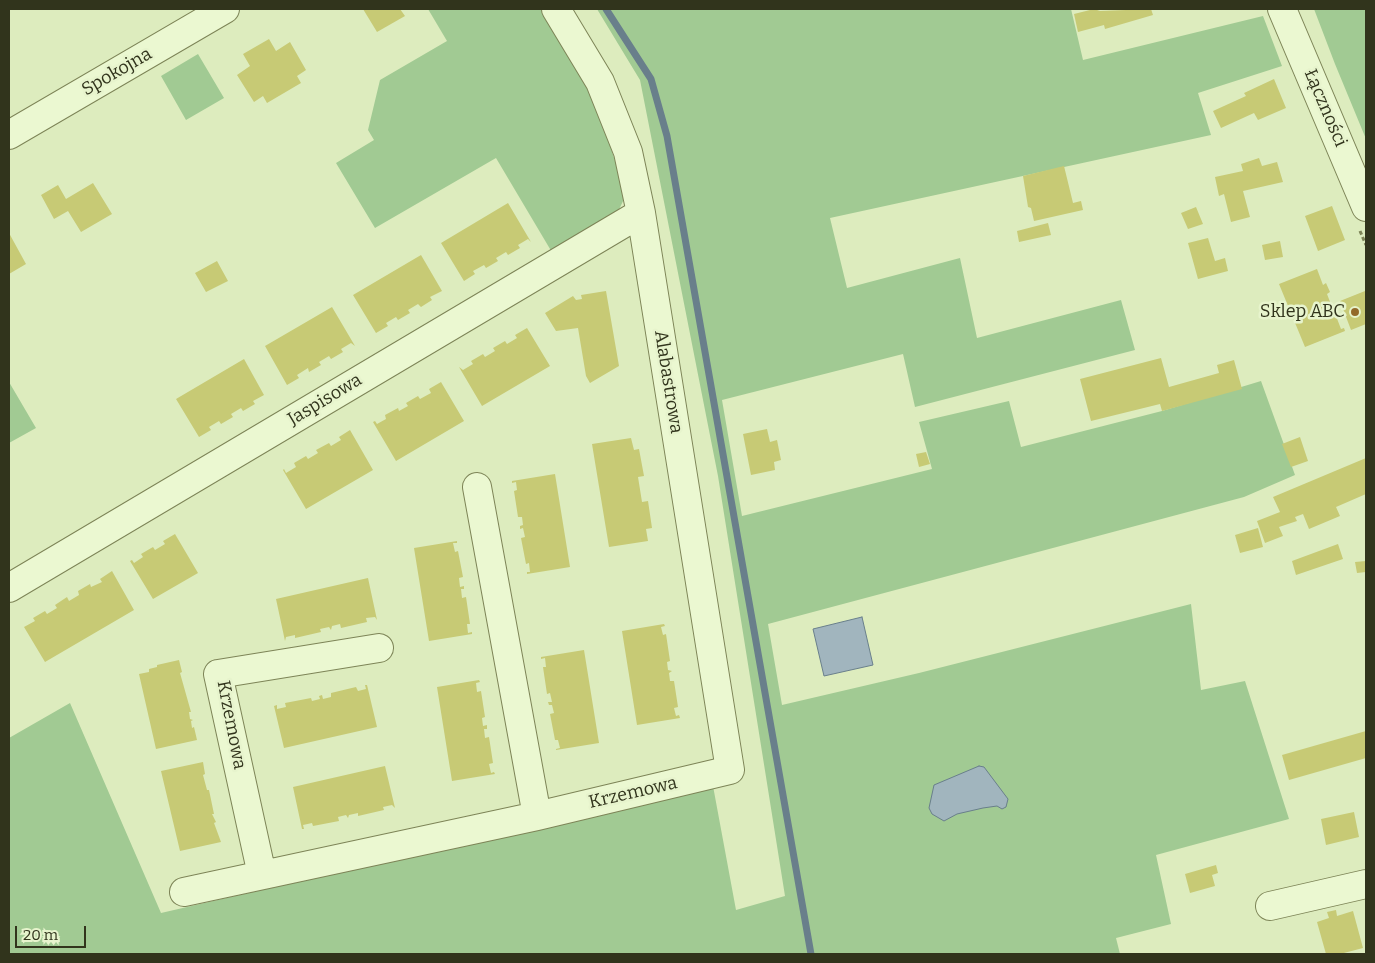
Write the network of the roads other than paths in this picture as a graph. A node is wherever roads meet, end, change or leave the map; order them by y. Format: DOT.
graph roads {
  1 [pos="225,9"];
  2 [pos="556,9"];
  3 [pos="1282,9"];
  4 [pos="9,135"];
  5 [pos="1366,207"];
  6 [pos="641,213"];
  7 [pos="477,486"];
  8 [pos="9,588"];
  9 [pos="379,648"];
  10 [pos="730,770"];
  11 [pos="537,816"];
  12 [pos="262,875"];
  13 [pos="1366,884"];
  14 [pos="184,892"];
  15 [pos="1270,906"];
  1 -- 4 [label="street, Spokojna"];
  2 -- 6 [label="street, Alabastrowa"];
  3 -- 5 [label="street, Łączności"];
  6 -- 8 [label="street, Jaspisowa"];
  6 -- 10 [label="street, Alabastrowa"];
  7 -- 11 [label="street"];
  9 -- 12 [label="street, Krzemowa"];
  10 -- 11 [label="street, Krzemowa"];
  11 -- 12 [label="street, Krzemowa"];
  12 -- 14 [label="street, Krzemowa"];
  13 -- 15 [label="street"];
}
